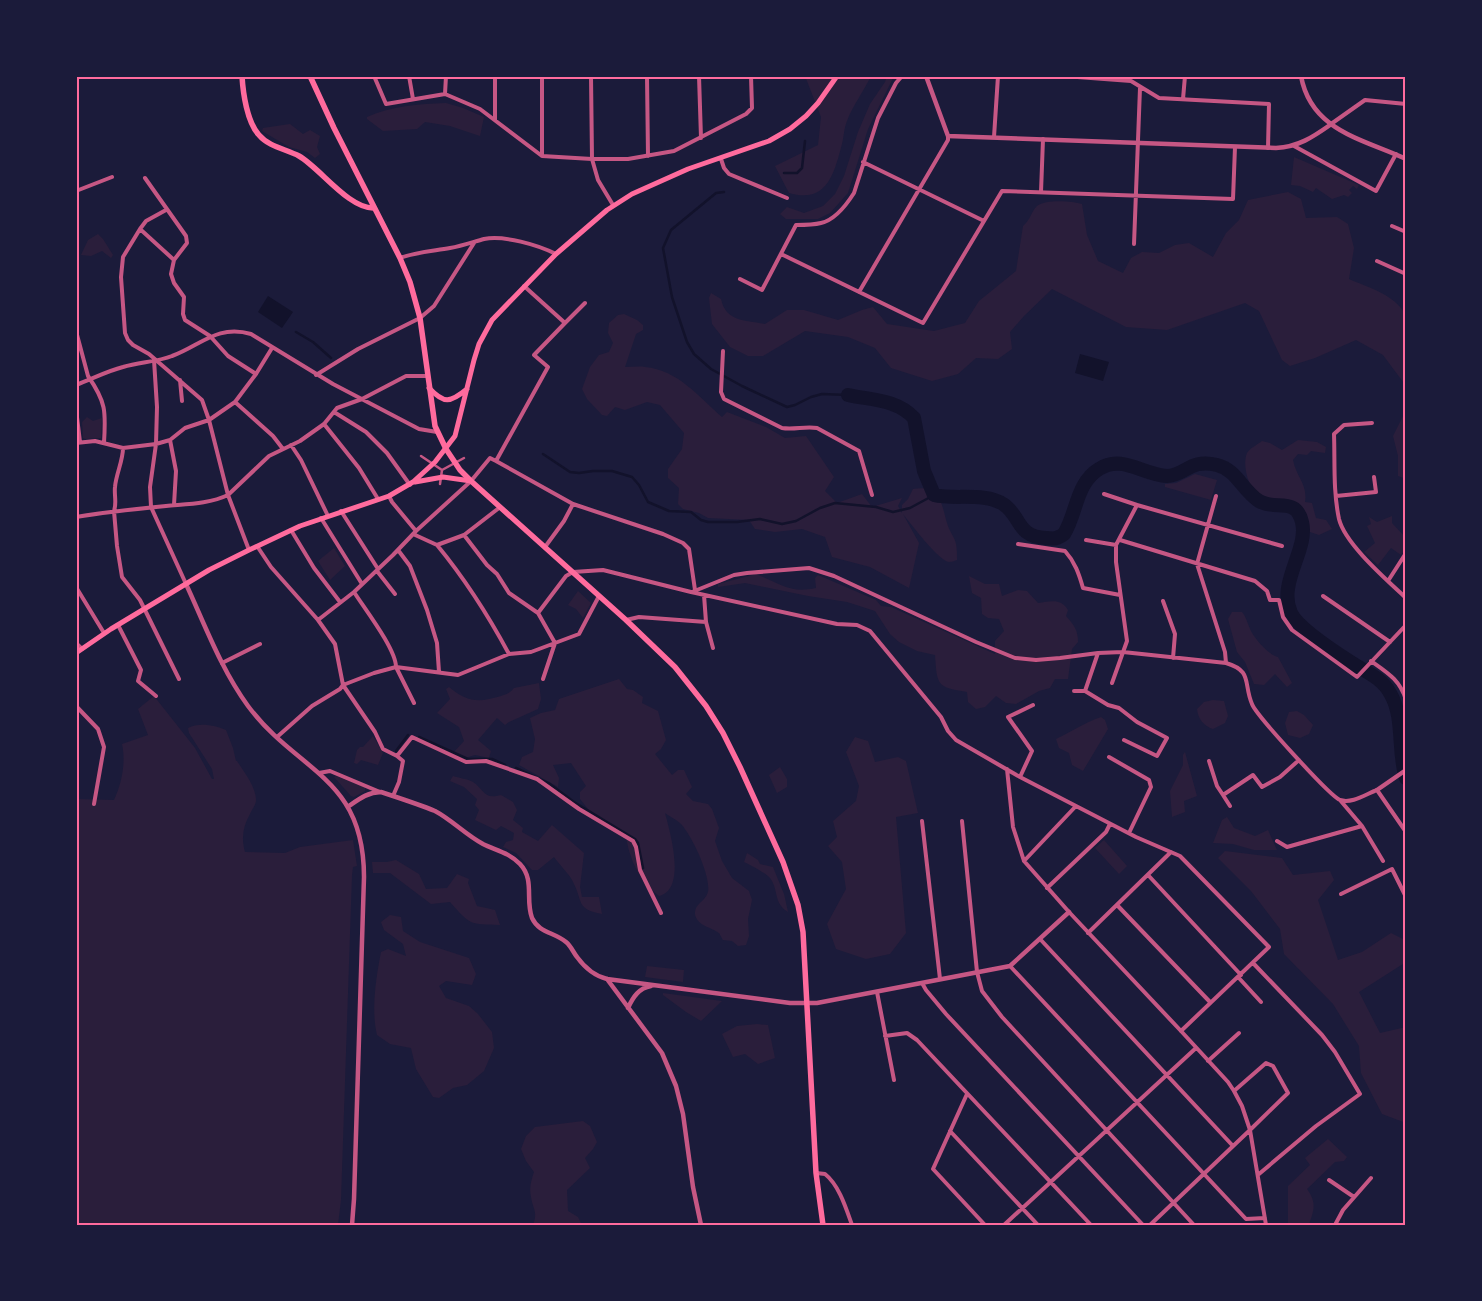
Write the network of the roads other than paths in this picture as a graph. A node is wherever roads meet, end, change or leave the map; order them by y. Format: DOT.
graph roads {
  1 [pos="242,76"];
  2 [pos="310,76"];
  3 [pos="374,76"];
  4 [pos="409,76"];
  5 [pos="446,76"];
  6 [pos="495,76"];
  7 [pos="542,76"];
  8 [pos="591,76"];
  9 [pos="647,76"];
  10 [pos="699,76"];
  11 [pos="751,76"];
  12 [pos="837,76"];
  13 [pos="902,76"];
  14 [pos="926,76"];
  15 [pos="998,76"];
  16 [pos="1064,76"];
  17 [pos="1185,76"];
  18 [pos="1302,76"];
  19 [pos="1140,88"];
  20 [pos="445,94"];
  21 [pos="1183,99"];
  22 [pos="413,100"];
  23 [pos="1406,104"];
  24 [pos="495,120"];
  25 [pos="1330,125"];
  26 [pos="948,136"];
  27 [pos="994,137"];
  28 [pos="701,138"];
  29 [pos="1043,140"];
  30 [pos="1138,143"];
  31 [pos="1294,146"];
  32 [pos="1235,147"];
  33 [pos="1268,148"];
  34 [pos="1396,154"];
  35 [pos="542,156"];
  36 [pos="648,156"];
  37 [pos="592,159"];
  38 [pos="720,159"];
  39 [pos="1406,159"];
  40 [pos="864,162"];
  41 [pos="112,177"];
  42 [pos="145,178"];
  43 [pos="920,190"];
  44 [pos="76,191"];
  45 [pos="1041,192"];
  46 [pos="1136,196"];
  47 [pos="787,198"];
  48 [pos="613,205"];
  49 [pos="374,208"];
  50 [pos="166,210"];
  51 [pos="984,221"];
  52 [pos="1392,226"];
  53 [pos="140,229"];
  54 [pos="1406,232"];
  55 [pos="474,243"];
  56 [pos="1134,244"];
  57 [pos="556,254"];
  58 [pos="781,254"];
  59 [pos="400,258"];
  60 [pos="174,260"];
  61 [pos="1377,261"];
  62 [pos="1406,274"];
  63 [pos="740,279"];
  64 [pos="524,286"];
  65 [pos="860,292"];
  66 [pos="585,302"];
  67 [pos="420,318"];
  68 [pos="565,323"];
  69 [pos="76,331"];
  70 [pos="210,336"];
  71 [pos="272,348"];
  72 [pos="723,351"];
  73 [pos="154,360"];
  74 [pos="256,374"];
  75 [pos="316,376"];
  76 [pos="428,376"];
  77 [pos="90,380"];
  78 [pos="180,380"];
  79 [pos="76,385"];
  80 [pos="429,388"];
  81 [pos="467,389"];
  82 [pos="362,399"];
  83 [pos="182,401"];
  84 [pos="235,402"];
  85 [pos="76,409"];
  86 [pos="334,412"];
  87 [pos="209,420"];
  88 [pos="1372,423"];
  89 [pos="324,424"];
  90 [pos="437,432"];
  91 [pos="170,440"];
  92 [pos="78,442"];
  93 [pos="104,442"];
  94 [pos="156,444"];
  95 [pos="291,445"];
  96 [pos="123,448"];
  97 [pos="283,449"];
  98 [pos="446,449"];
  99 [pos="421,456"];
  100 [pos="464,458"];
  101 [pos="496,461"];
  102 [pos="442,470"];
  103 [pos="1374,477"];
  104 [pos="471,481"];
  105 [pos="412,483"];
  106 [pos="440,484"];
  107 [pos="1104,494"];
  108 [pos="228,495"];
  109 [pos="872,495"];
  110 [pos="389,496"];
  111 [pos="1216,496"];
  112 [pos="1336,496"];
  113 [pos="378,500"];
  114 [pos="573,504"];
  115 [pos="174,505"];
  116 [pos="1137,505"];
  117 [pos="151,508"];
  118 [pos="499,508"];
  119 [pos="114,511"];
  120 [pos="341,511"];
  121 [pos="328,516"];
  122 [pos="76,517"];
  123 [pos="321,518"];
  124 [pos="1208,525"];
  125 [pos="290,530"];
  126 [pos="415,532"];
  127 [pos="464,535"];
  128 [pos="1086,540"];
  129 [pos="1120,540"];
  130 [pos="1018,544"];
  131 [pos="437,545"];
  132 [pos="1116,545"];
  133 [pos="257,546"];
  134 [pos="1282,546"];
  135 [pos="545,547"];
  136 [pos="249,550"];
  137 [pos="398,550"];
  138 [pos="1406,553"];
  139 [pos="1197,564"];
  140 [pos="378,570"];
  141 [pos="573,572"];
  142 [pos="1388,581"];
  143 [pos="186,584"];
  144 [pos="362,584"];
  145 [pos="76,586"];
  146 [pos="693,591"];
  147 [pos="354,592"];
  148 [pos="395,594"];
  149 [pos="704,595"];
  150 [pos="1120,595"];
  151 [pos="599,596"];
  152 [pos="1322,596"];
  153 [pos="1406,598"];
  154 [pos="1163,601"];
  155 [pos="340,602"];
  156 [pos="144,609"];
  157 [pos="538,613"];
  158 [pos="318,620"];
  159 [pos="626,620"];
  160 [pos="706,622"];
  161 [pos="118,625"];
  162 [pos="1406,625"];
  163 [pos="104,633"];
  164 [pos="1390,642"];
  165 [pos="76,643"];
  166 [pos="555,643"];
  167 [pos="260,644"];
  168 [pos="713,648"];
  169 [pos="82,649"];
  170 [pos="1098,652"];
  171 [pos="1124,652"];
  172 [pos="76,653"];
  173 [pos="509,654"];
  174 [pos="1173,658"];
  175 [pos="1371,662"];
  176 [pos="222,663"];
  177 [pos="1226,663"];
  178 [pos="396,666"];
  179 [pos="438,672"];
  180 [pos="179,679"];
  181 [pos="543,679"];
  182 [pos="1112,683"];
  183 [pos="343,685"];
  184 [pos="1074,691"];
  185 [pos="1085,692"];
  186 [pos="156,696"];
  187 [pos="1406,700"];
  188 [pos="414,703"];
  189 [pos="1033,705"];
  190 [pos="76,706"];
  191 [pos="277,737"];
  192 [pos="1124,740"];
  193 [pos="397,756"];
  194 [pos="1109,757"];
  195 [pos="1299,760"];
  196 [pos="1209,761"];
  197 [pos="1007,769"];
  198 [pos="1406,770"];
  199 [pos="319,773"];
  200 [pos="1020,777"];
  201 [pos="1377,790"];
  202 [pos="381,792"];
  203 [pos="1223,795"];
  204 [pos="393,796"];
  205 [pos="1340,800"];
  206 [pos="94,804"];
  207 [pos="348,806"];
  208 [pos="1076,806"];
  209 [pos="1230,806"];
  210 [pos="922,821"];
  211 [pos="962,821"];
  212 [pos="1110,824"];
  213 [pos="1362,826"];
  214 [pos="1406,832"];
  215 [pos="1129,833"];
  216 [pos="1277,841"];
  217 [pos="1171,852"];
  218 [pos="1024,860"];
  219 [pos="1383,862"];
  220 [pos="1148,875"];
  221 [pos="1047,888"];
  222 [pos="1341,894"];
  223 [pos="1406,897"];
  224 [pos="1118,905"];
  225 [pos="1068,912"];
  226 [pos="661,913"];
  227 [pos="1088,933"];
  228 [pos="1040,939"];
  229 [pos="1254,963"];
  230 [pos="1010,966"];
  231 [pos="977,972"];
  232 [pos="1240,976"];
  233 [pos="608,979"];
  234 [pos="940,979"];
  235 [pos="922,983"];
  236 [pos="660,985"];
  237 [pos="876,992"];
  238 [pos="1210,1002"];
  239 [pos="1261,1002"];
  240 [pos="807,1004"];
  241 [pos="628,1008"];
  242 [pos="1180,1031"];
  243 [pos="1239,1033"];
  244 [pos="885,1036"];
  245 [pos="1196,1048"];
  246 [pos="1208,1061"];
  247 [pos="1167,1074"];
  248 [pos="894,1080"];
  249 [pos="1234,1091"];
  250 [pos="967,1094"];
  251 [pos="1137,1102"];
  252 [pos="1107,1130"];
  253 [pos="1250,1130"];
  254 [pos="950,1131"];
  255 [pos="1233,1146"];
  256 [pos="1079,1156"];
  257 [pos="816,1173"];
  258 [pos="1204,1174"];
  259 [pos="1259,1174"];
  260 [pos="1371,1178"];
  261 [pos="1329,1180"];
  262 [pos="1051,1182"];
  263 [pos="1354,1197"];
  264 [pos="1174,1202"];
  265 [pos="1022,1208"];
  266 [pos="1265,1218"];
  267 [pos="352,1225"];
  268 [pos="701,1225"];
  269 [pos="822,1225"];
  270 [pos="852,1225"];
  271 [pos="985,1225"];
  272 [pos="1004,1225"];
  273 [pos="1038,1225"];
  274 [pos="1091,1225"];
  275 [pos="1143,1225"];
  276 [pos="1150,1225"];
  277 [pos="1194,1225"];
  278 [pos="1266,1225"];
  279 [pos="1335,1225"];
  1 -- 49 [label="main road"];
  2 -- 49 [label="main road"];
  3 -- 22 [label="street"];
  4 -- 22 [label="street"];
  5 -- 20 [label="street"];
  6 -- 24 [label="street"];
  7 -- 35 [label="street"];
  8 -- 37 [label="street"];
  9 -- 36 [label="street"];
  10 -- 28 [label="street"];
  11 -- 28 [label="street"];
  12 -- 38 [label="main road"];
  13 -- 40 [label="street"];
  14 -- 26 [label="street"];
  15 -- 27 [label="street"];
  16 -- 19 [label="street"];
  17 -- 21 [label="street"];
  18 -- 25 [label="street"];
  19 -- 21 [label="street"];
  19 -- 30 [label="street"];
  20 -- 22 [label="street"];
  20 -- 24 [label="street"];
  21 -- 33 [label="street"];
  23 -- 25 [label="street"];
  24 -- 35 [label="street"];
  25 -- 31 [label="street"];
  25 -- 34 [label="street"];
  26 -- 27 [label="street"];
  26 -- 43 [label="street"];
  27 -- 29 [label="street"];
  28 -- 36 [label="street"];
  29 -- 30 [label="street"];
  29 -- 45 [label="street"];
  30 -- 32 [label="street"];
  30 -- 46 [label="street"];
  31 -- 33 [label="street"];
  31 -- 34 [label="street"];
  32 -- 33 [label="street"];
  32 -- 46 [label="street"];
  34 -- 39 [label="street"];
  35 -- 37 [label="street"];
  36 -- 37 [label="street"];
  37 -- 48 [label="street"];
  38 -- 47 [label="street"];
  38 -- 48 [label="main road"];
  40 -- 43 [label="street"];
  40 -- 58 [label="street"];
  41 -- 44 [label="street"];
  42 -- 50 [label="street"];
  43 -- 51 [label="street"];
  43 -- 65 [label="street"];
  45 -- 46 [label="street"];
  45 -- 51 [label="street"];
  46 -- 56 [label="street"];
  48 -- 57 [label="main road"];
  49 -- 59 [label="main road"];
  50 -- 53 [label="street"];
  50 -- 60 [label="street"];
  51 -- 65 [label="street"];
  52 -- 54 [label="street"];
  53 -- 60 [label="street"];
  53 -- 73 [label="street"];
  55 -- 57 [label="street"];
  55 -- 59 [label="street"];
  55 -- 67 [label="street"];
  57 -- 64 [label="main road"];
  58 -- 63 [label="street"];
  58 -- 65 [label="street"];
  59 -- 67 [label="main road"];
  60 -- 70 [label="street"];
  61 -- 62 [label="street"];
  64 -- 68 [label="street"];
  64 -- 81 [label="main road"];
  66 -- 68 [label="street"];
  67 -- 75 [label="street"];
  67 -- 76 [label="main road"];
  68 -- 101 [label="street"];
  69 -- 77 [label="street"];
  70 -- 71 [label="street"];
  70 -- 73 [label="street"];
  70 -- 74 [label="street"];
  71 -- 74 [label="street"];
  71 -- 75 [label="street"];
  72 -- 109 [label="street"];
  73 -- 77 [label="street"];
  73 -- 78 [label="street"];
  73 -- 94 [label="street"];
  74 -- 84 [label="street"];
  75 -- 82 [label="street"];
  76 -- 80 [label="main road"];
  76 -- 82 [label="street"];
  77 -- 79 [label="street"];
  77 -- 93 [label="street"];
  78 -- 83 [label="street"];
  78 -- 87 [label="street"];
  80 -- 81 [label="main road"];
  80 -- 90 [label="main road"];
  81 -- 98 [label="main road"];
  82 -- 86 [label="street"];
  82 -- 90 [label="street"];
  84 -- 87 [label="street"];
  84 -- 97 [label="street"];
  85 -- 92 [label="street"];
  86 -- 89 [label="street"];
  86 -- 105 [label="street"];
  87 -- 91 [label="street"];
  87 -- 108 [label="street"];
  88 -- 112 [label="street"];
  89 -- 95 [label="street"];
  89 -- 113 [label="street"];
  90 -- 98 [label="main road"];
  91 -- 94 [label="street"];
  91 -- 115 [label="street"];
  92 -- 93 [label="street"];
  93 -- 96 [label="street"];
  94 -- 96 [label="street"];
  94 -- 117 [label="street"];
  95 -- 97 [label="street"];
  95 -- 121 [label="street"];
  96 -- 119 [label="street"];
  97 -- 108 [label="street"];
  98 -- 104 [label="main road"];
  98 -- 105 [label="main road"];
  99 -- 102 [label="street"];
  100 -- 102 [label="street"];
  101 -- 104 [label="street"];
  101 -- 114 [label="street"];
  102 -- 106 [label="street"];
  103 -- 112 [label="street"];
  104 -- 105 [label="main road"];
  104 -- 118 [label="main road"];
  104 -- 126 [label="street"];
  105 -- 110 [label="main road"];
  107 -- 116 [label="street"];
  108 -- 115 [label="street"];
  108 -- 136 [label="street"];
  110 -- 113 [label="main road"];
  110 -- 126 [label="street"];
  111 -- 124 [label="street"];
  112 -- 142 [label="street"];
  113 -- 120 [label="main road"];
  114 -- 135 [label="street"];
  114 -- 146 [label="street"];
  115 -- 117 [label="street"];
  116 -- 124 [label="street"];
  116 -- 129 [label="street"];
  117 -- 119 [label="street"];
  117 -- 143 [label="street"];
  118 -- 127 [label="street"];
  118 -- 135 [label="main road"];
  119 -- 122 [label="street"];
  119 -- 156 [label="street"];
  120 -- 121 [label="main road"];
  120 -- 140 [label="street"];
  121 -- 123 [label="main road"];
  123 -- 125 [label="main road"];
  123 -- 144 [label="street"];
  124 -- 134 [label="street"];
  124 -- 139 [label="street"];
  125 -- 133 [label="main road"];
  125 -- 155 [label="street"];
  126 -- 131 [label="street"];
  126 -- 137 [label="street"];
  127 -- 131 [label="street"];
  127 -- 157 [label="street"];
  128 -- 132 [label="street"];
  129 -- 132 [label="street"];
  129 -- 139 [label="street"];
  130 -- 150 [label="street"];
  131 -- 173 [label="street"];
  132 -- 150 [label="street"];
  133 -- 136 [label="main road"];
  133 -- 158 [label="street"];
  135 -- 141 [label="main road"];
  136 -- 143 [label="main road"];
  137 -- 140 [label="street"];
  137 -- 179 [label="street"];
  138 -- 142 [label="street"];
  139 -- 175 [label="street"];
  139 -- 177 [label="street"];
  140 -- 144 [label="street"];
  140 -- 148 [label="street"];
  141 -- 146 [label="street"];
  141 -- 151 [label="main road"];
  141 -- 157 [label="street"];
  142 -- 153 [label="street"];
  143 -- 156 [label="main road"];
  143 -- 176 [label="street"];
  144 -- 147 [label="street"];
  145 -- 163 [label="street"];
  146 -- 149 [label="street"];
  146 -- 170 [label="street"];
  147 -- 155 [label="street"];
  147 -- 178 [label="street"];
  149 -- 160 [label="street"];
  149 -- 197 [label="street"];
  150 -- 171 [label="street"];
  151 -- 159 [label="main road"];
  151 -- 166 [label="street"];
  152 -- 164 [label="street"];
  154 -- 174 [label="street"];
  155 -- 158 [label="street"];
  156 -- 161 [label="main road"];
  156 -- 180 [label="street"];
  157 -- 166 [label="street"];
  158 -- 183 [label="street"];
  159 -- 160 [label="street"];
  159 -- 240 [label="main road"];
  160 -- 168 [label="street"];
  161 -- 163 [label="main road"];
  161 -- 186 [label="street"];
  162 -- 164 [label="street"];
  163 -- 169 [label="main road"];
  164 -- 175 [label="street"];
  165 -- 169 [label="street"];
  166 -- 173 [label="street"];
  166 -- 181 [label="street"];
  167 -- 176 [label="street"];
  169 -- 172 [label="main road"];
  170 -- 171 [label="street"];
  170 -- 185 [label="street"];
  171 -- 174 [label="street"];
  171 -- 182 [label="street"];
  173 -- 179 [label="street"];
  174 -- 177 [label="street"];
  175 -- 187 [label="street"];
  176 -- 191 [label="street"];
  177 -- 195 [label="street"];
  178 -- 179 [label="street"];
  178 -- 183 [label="street"];
  178 -- 188 [label="street"];
  183 -- 191 [label="street"];
  183 -- 193 [label="street"];
  184 -- 185 [label="street"];
  185 -- 192 [label="street"];
  189 -- 200 [label="street"];
  190 -- 206 [label="street"];
  191 -- 199 [label="street"];
  193 -- 204 [label="street"];
  193 -- 226 [label="street"];
  194 -- 215 [label="street"];
  195 -- 203 [label="street"];
  195 -- 205 [label="street"];
  196 -- 203 [label="street"];
  197 -- 200 [label="street"];
  197 -- 218 [label="street"];
  198 -- 201 [label="street"];
  199 -- 202 [label="street"];
  199 -- 207 [label="street"];
  200 -- 208 [label="street"];
  201 -- 205 [label="street"];
  201 -- 214 [label="street"];
  202 -- 204 [label="street"];
  202 -- 207 [label="street"];
  203 -- 209 [label="street"];
  204 -- 233 [label="street"];
  205 -- 213 [label="street"];
  207 -- 267 [label="street"];
  208 -- 212 [label="street"];
  208 -- 218 [label="street"];
  210 -- 234 [label="street"];
  211 -- 231 [label="street"];
  212 -- 215 [label="street"];
  212 -- 221 [label="street"];
  213 -- 216 [label="street"];
  213 -- 219 [label="street"];
  215 -- 217 [label="street"];
  217 -- 220 [label="street"];
  217 -- 229 [label="street"];
  218 -- 221 [label="street"];
  220 -- 224 [label="street"];
  220 -- 232 [label="street"];
  221 -- 225 [label="street"];
  222 -- 223 [label="street"];
  224 -- 227 [label="street"];
  224 -- 238 [label="street"];
  225 -- 227 [label="street"];
  225 -- 228 [label="street"];
  227 -- 242 [label="street"];
  228 -- 230 [label="street"];
  228 -- 247 [label="street"];
  229 -- 232 [label="street"];
  229 -- 259 [label="street"];
  230 -- 231 [label="street"];
  230 -- 251 [label="street"];
  231 -- 234 [label="street"];
  231 -- 252 [label="street"];
  232 -- 238 [label="street"];
  232 -- 239 [label="street"];
  233 -- 236 [label="street"];
  233 -- 241 [label="street"];
  234 -- 235 [label="street"];
  235 -- 237 [label="street"];
  235 -- 256 [label="street"];
  236 -- 240 [label="street"];
  236 -- 241 [label="street"];
  237 -- 240 [label="street"];
  237 -- 244 [label="street"];
  238 -- 242 [label="street"];
  240 -- 257 [label="main road"];
  241 -- 268 [label="street"];
  242 -- 245 [label="street"];
  243 -- 246 [label="street"];
  244 -- 248 [label="street"];
  244 -- 250 [label="street"];
  245 -- 246 [label="street"];
  245 -- 247 [label="street"];
  246 -- 249 [label="street"];
  247 -- 251 [label="street"];
  247 -- 255 [label="street"];
  249 -- 253 [label="street"];
  249 -- 253 [label="street"];
  250 -- 254 [label="street"];
  250 -- 262 [label="street"];
  251 -- 252 [label="street"];
  251 -- 258 [label="street"];
  252 -- 256 [label="street"];
  252 -- 264 [label="street"];
  253 -- 255 [label="street"];
  253 -- 259 [label="street"];
  254 -- 265 [label="street"];
  254 -- 271 [label="street"];
  255 -- 258 [label="street"];
  256 -- 262 [label="street"];
  256 -- 275 [label="street"];
  257 -- 269 [label="main road"];
  257 -- 270 [label="street"];
  258 -- 264 [label="street"];
  258 -- 266 [label="street"];
  259 -- 266 [label="street"];
  260 -- 263 [label="street"];
  261 -- 263 [label="street"];
  262 -- 265 [label="street"];
  262 -- 274 [label="street"];
  263 -- 279 [label="street"];
  264 -- 276 [label="street"];
  264 -- 277 [label="street"];
  265 -- 272 [label="street"];
  265 -- 273 [label="street"];
  266 -- 278 [label="street"];
}
